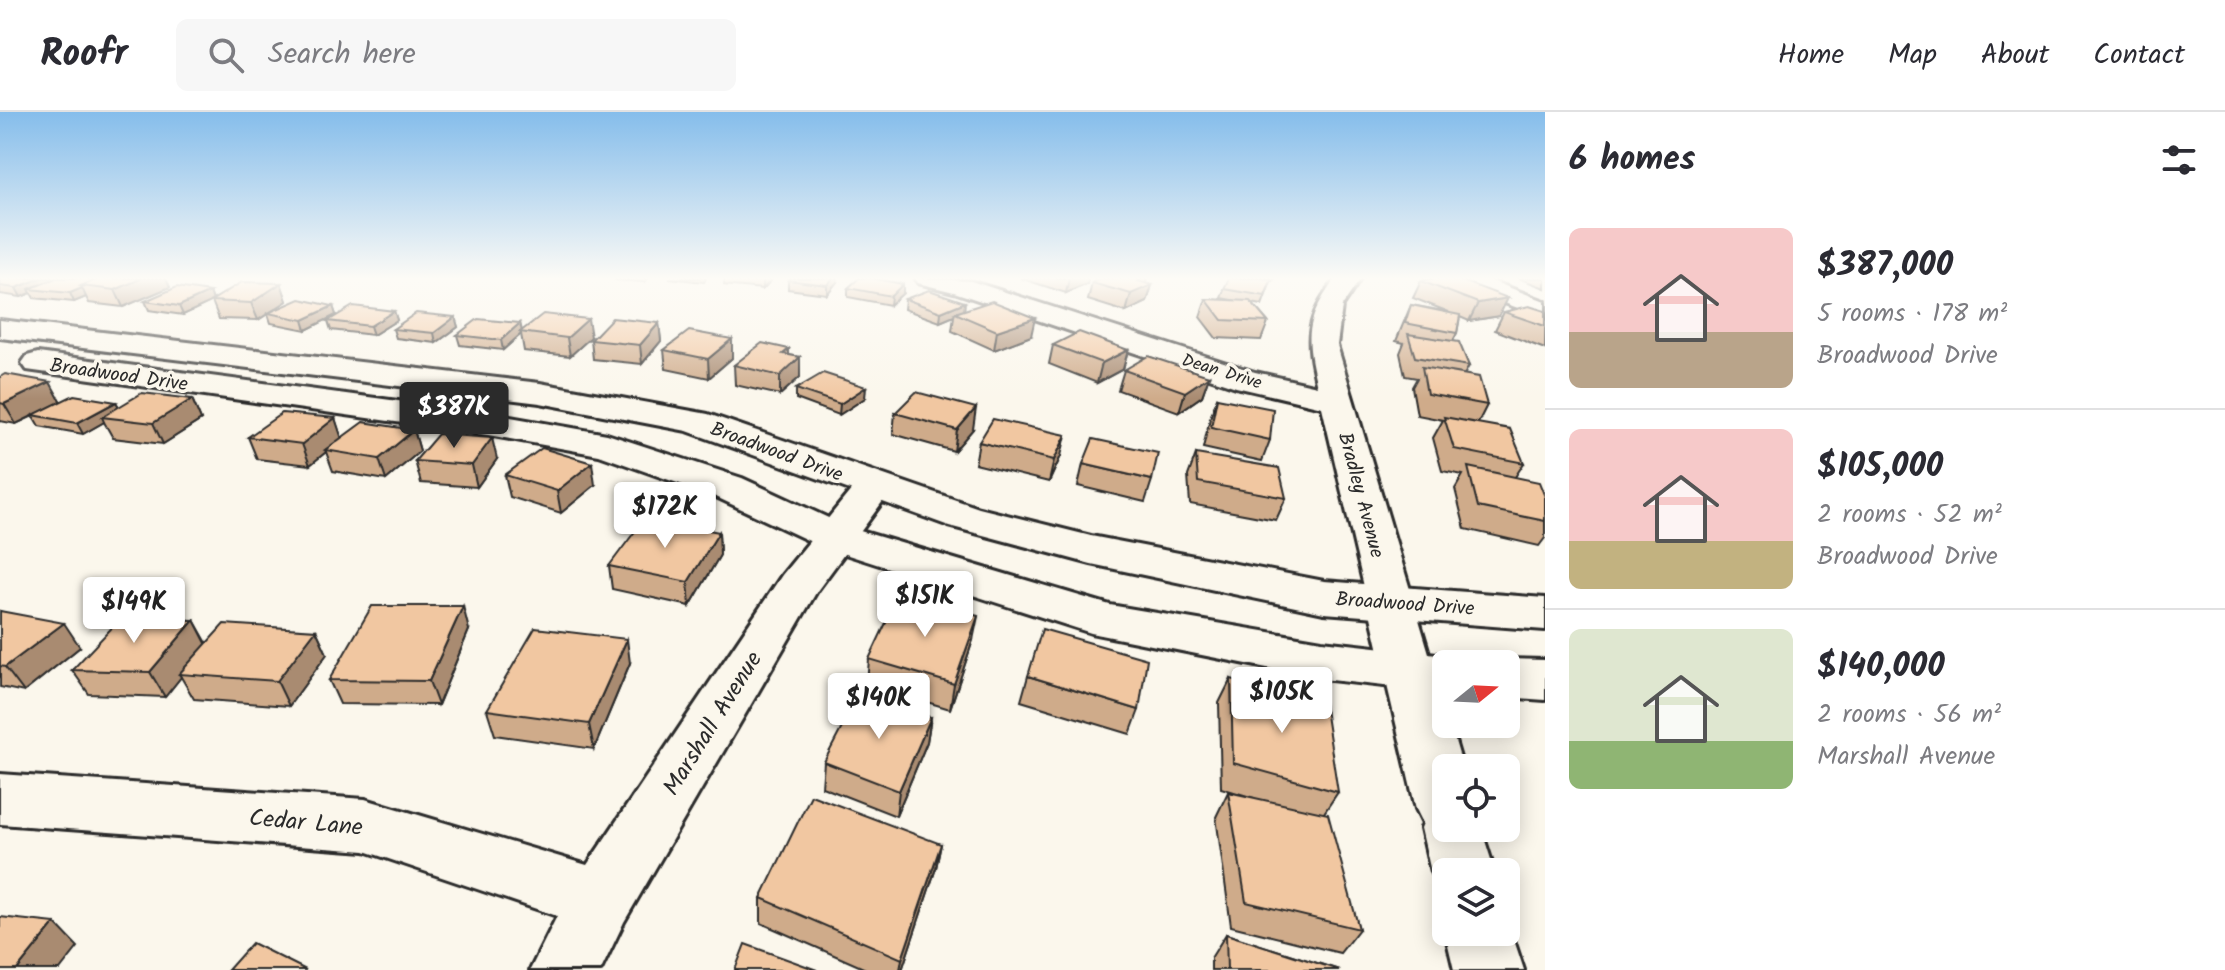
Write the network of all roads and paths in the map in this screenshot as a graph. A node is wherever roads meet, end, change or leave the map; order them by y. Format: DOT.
graph roads {
  1 [pos="1059,318"];
  2 [pos="1327,318"];
  3 [pos="0,329"];
  4 [pos="0,358"];
  5 [pos="1336,400"];
  6 [pos="875,486"];
  7 [pos="835,537"];
  8 [pos="1391,602"];
  9 [pos="1545,614"];
  10 [pos="1428,673"];
  11 [pos="1520,679"];
  12 [pos="1545,680"];
  13 [pos="1439,754"];
  14 [pos="0,799"];
  15 [pos="601,900"];
  16 [pos="1483,946"];
  17 [pos="565,970"];
  18 [pos="1489,970"];
  1 -- 5 [label="street, Dean Drive"];
  2 -- 5 [label="street, Bradley Avenue"];
  3 -- 6 [label="street, Broadwood Drive"];
  4 -- 7 [label="street, Broadwood Drive"];
  5 -- 8 [label="street, Bradley Avenue"];
  6 -- 7 [label="street, Marshall Avenue"];
  6 -- 8 [label="street, Broadwood Drive"];
  7 -- 10 [label="street, Broadwood Drive"];
  7 -- 15 [label="street, Marshall Avenue"];
  8 -- 9 [label="street, Broadwood Drive"];
  8 -- 10 [label="street, Bradley Avenue"];
  10 -- 13 [label="street, Bradley Avenue"];
  11 -- 12 [label="street"];
  14 -- 15 [label="street, Cedar Lane"];
  15 -- 17 [label="street, Marshall Avenue"];
  16 -- 18 [label="street"];
}
